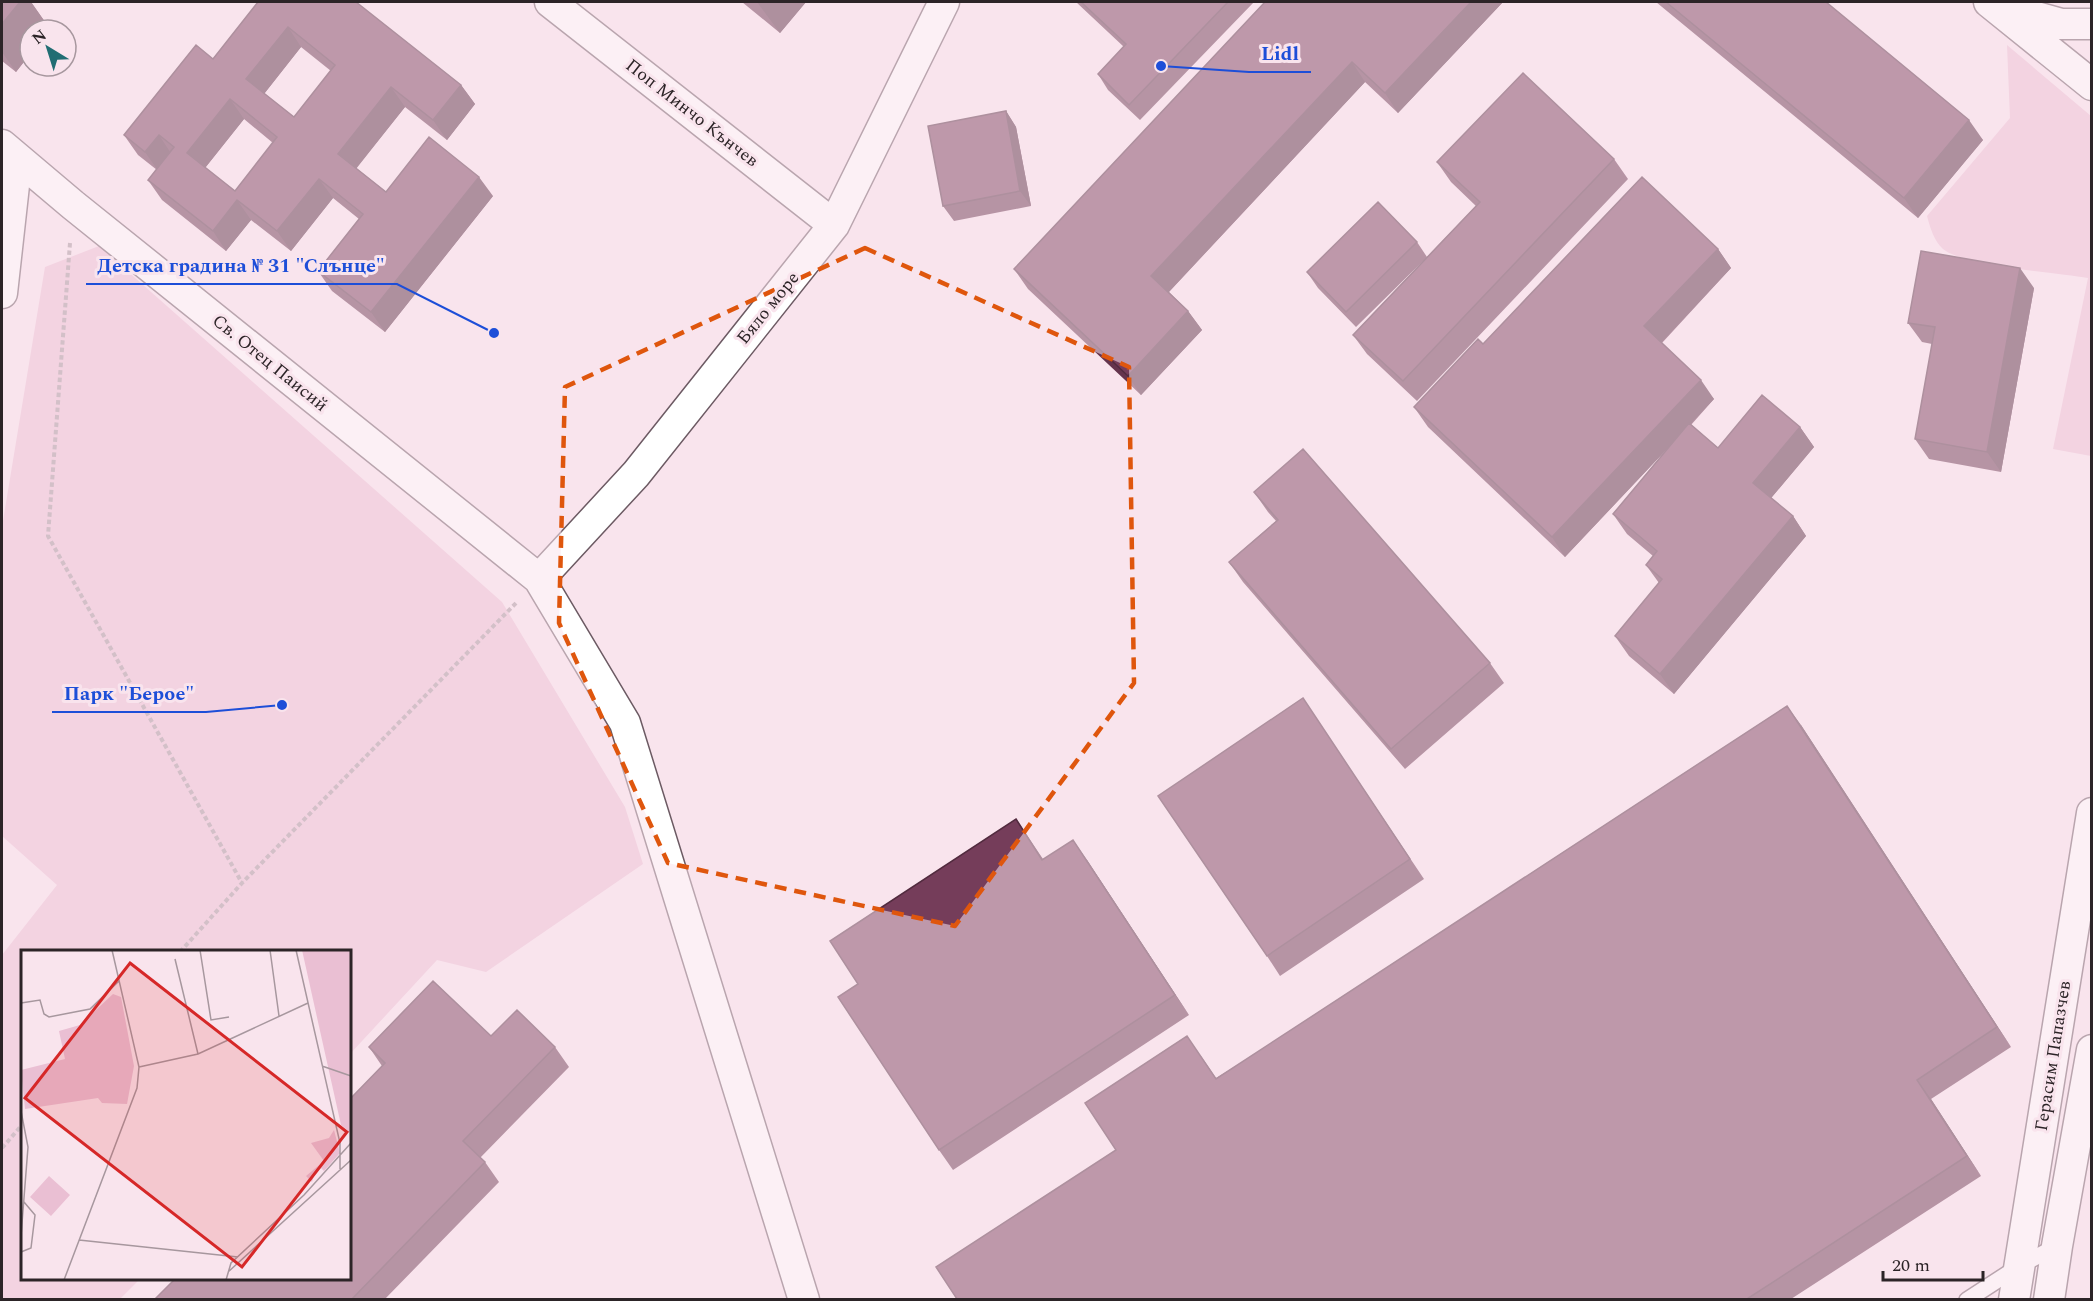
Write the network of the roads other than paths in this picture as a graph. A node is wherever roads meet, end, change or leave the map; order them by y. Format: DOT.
graph roads {
  1 [pos="550,2"];
  2 [pos="944,2"];
  3 [pos="1991,4"];
  4 [pos="2091,24"];
  5 [pos="2091,85"];
  6 [pos="10,152"];
  7 [pos="834,225"];
  8 [pos="2,293"];
  9 [pos="539,579"];
  10 [pos="2091,813"];
  11 [pos="2091,1050"];
  12 [pos="2057,1246"];
  13 [pos="2021,1265"];
  14 [pos="804,1299"];
  15 [pos="1966,1299"];
  16 [pos="2014,1299"];
  17 [pos="2049,1299"];
  1 -- 7 [label="street, Поп Минчо Кънчев"];
  2 -- 7 [label="street, Бяло море"];
  3 -- 4 [label="street"];
  3 -- 5 [label="street"];
  6 -- 8 [label="street"];
  6 -- 9 [label="street, Св. Отец Паисий"];
  7 -- 9 [label="street, Бяло море"];
  9 -- 14 [label="street"];
  10 -- 13 [label="street, Герасим Папазчев"];
  11 -- 12 [label="street, Герасим Папазчев"];
  12 -- 13 [label="lane"];
  12 -- 17 [label="street, Герасим Папазчев"];
  13 -- 15 [label="lane"];
  13 -- 16 [label="street, Герасим Папазчев"];
}
